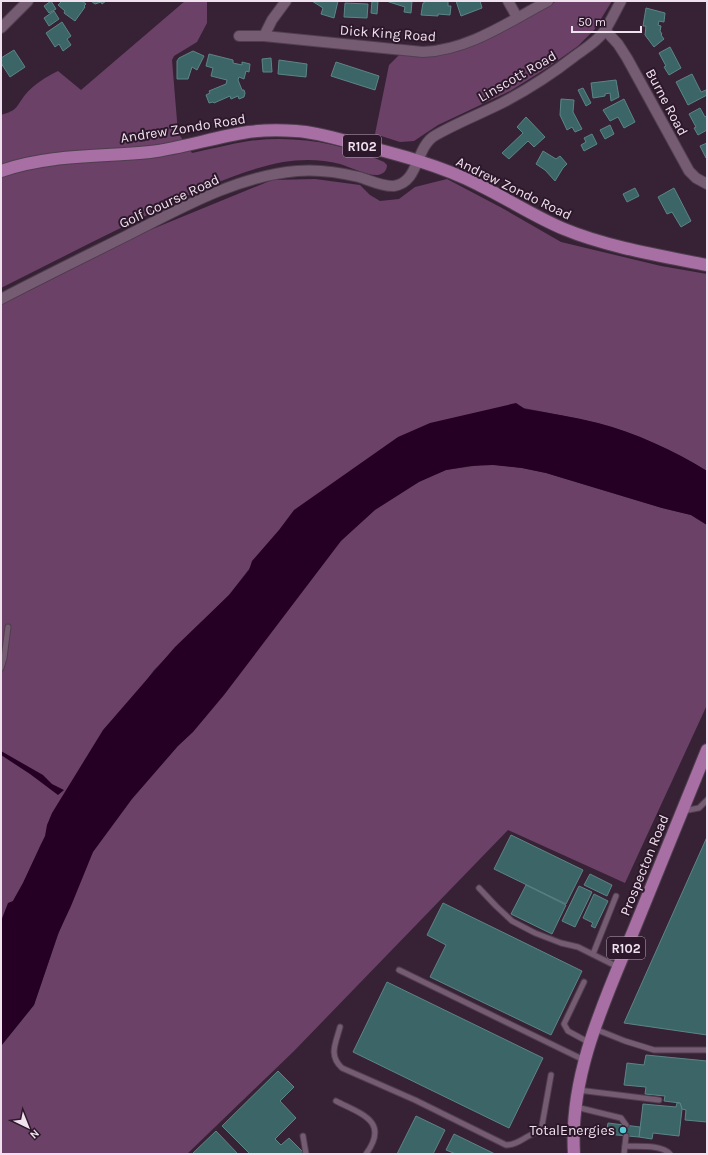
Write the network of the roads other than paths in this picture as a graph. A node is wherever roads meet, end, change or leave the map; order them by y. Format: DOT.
graph roads {
  1 [pos="28,1"];
  2 [pos="286,1"];
  3 [pos="508,1"];
  4 [pos="548,1"];
  5 [pos="621,1"];
  6 [pos="517,17"];
  7 [pos="1,28"];
  8 [pos="605,30"];
  9 [pos="239,36"];
  10 [pos="264,36"];
  11 [pos="417,161"];
  12 [pos="1,171"];
  13 [pos="707,184"];
  14 [pos="707,265"];
  15 [pos="1,299"];
  16 [pos="8,627"];
  17 [pos="1,668"];
  18 [pos="707,750"];
  19 [pos="707,800"];
  20 [pos="682,811"];
  21 [pos="479,888"];
  22 [pos="616,896"];
  23 [pos="593,954"];
  24 [pos="618,967"];
  25 [pos="399,970"];
  26 [pos="584,982"];
  27 [pos="340,1028"];
  28 [pos="594,1029"];
  29 [pos="590,1042"];
  30 [pos="707,1050"];
  31 [pos="584,1060"];
  32 [pos="551,1075"];
  33 [pos="577,1090"];
  34 [pos="659,1100"];
  35 [pos="336,1101"];
  36 [pos="575,1106"];
  37 [pos="626,1125"];
  38 [pos="541,1132"];
  39 [pos="303,1136"];
  40 [pos="573,1136"];
  41 [pos="626,1136"];
  42 [pos="625,1146"];
  43 [pos="306,1154"];
  44 [pos="366,1154"];
  45 [pos="574,1154"];
  46 [pos="624,1154"];
  47 [pos="670,1154"];
  1 -- 7 [label="street"];
  2 -- 10 [label="street"];
  3 -- 6 [label="street"];
  4 -- 6 [label="street, Dick King Road"];
  5 -- 8 [label="street, Linscott Road"];
  6 -- 10 [label="street, Dick King Road"];
  8 -- 11 [label="street, Linscott Road"];
  8 -- 13 [label="street, Burne Road"];
  9 -- 10 [label="street, Dick King Road"];
  11 -- 12 [label="main road, Andrew Zondo Road / R102"];
  11 -- 14 [label="main road, Andrew Zondo Road / R102"];
  11 -- 15 [label="street, Golf Course Road"];
  16 -- 17 [label="lane"];
  18 -- 20 [label="main road, Prospecton Road / R102"];
  19 -- 20 [label="lane"];
  20 -- 24 [label="main road, Prospecton Road / R102"];
  21 -- 23 [label="lane"];
  22 -- 23 [label="lane"];
  23 -- 24 [label="lane"];
  24 -- 28 [label="main road, Prospecton Road / R102"];
  25 -- 31 [label="lane"];
  26 -- 29 [label="lane"];
  27 -- 38 [label="lane"];
  28 -- 29 [label="main road, Prospecton Road / R102"];
  28 -- 30 [label="lane"];
  29 -- 31 [label="main road, Prospecton Road / R102"];
  31 -- 33 [label="main road, Prospecton Road / R102"];
  32 -- 38 [label="lane"];
  33 -- 34 [label="lane"];
  33 -- 36 [label="main road, Prospecton Road / R102"];
  35 -- 44 [label="lane"];
  36 -- 37 [label="lane"];
  36 -- 40 [label="main road, Prospecton Road / R102"];
  38 -- 40 [label="lane"];
  39 -- 43 [label="lane"];
  40 -- 45 [label="main road, Prospecton Road / R102"];
  41 -- 42 [label="lane"];
  42 -- 46 [label="lane"];
  42 -- 47 [label="lane"];
}
